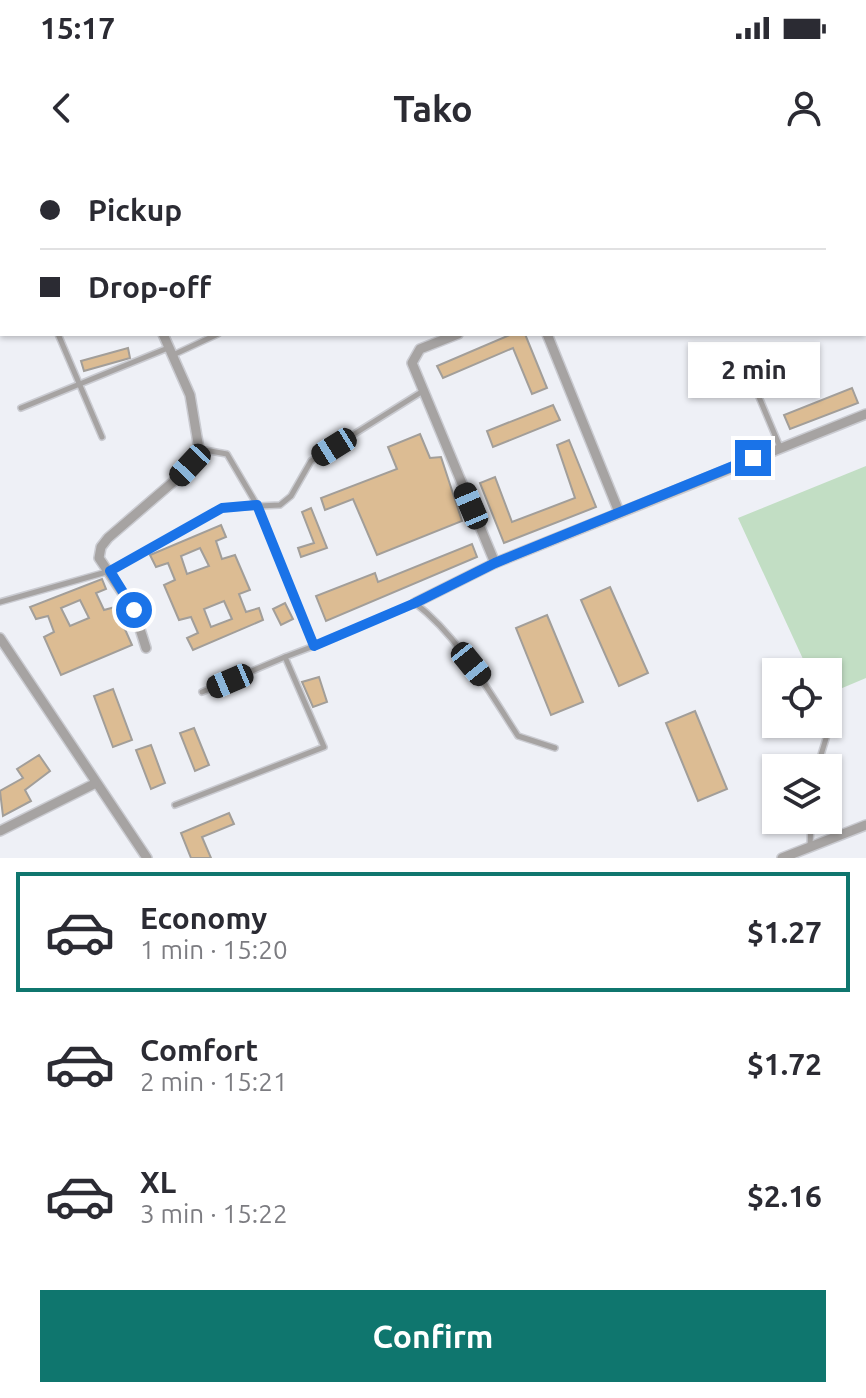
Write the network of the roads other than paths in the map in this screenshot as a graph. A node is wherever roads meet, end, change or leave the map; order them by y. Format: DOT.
graph roads {
  1 [pos="59,336"];
  2 [pos="164,336"];
  3 [pos="212,336"];
  4 [pos="453,336"];
  5 [pos="548,336"];
  6 [pos="171,351"];
  7 [pos="743,359"];
  8 [pos="79,384"];
  9 [pos="423,391"];
  10 [pos="21,408"];
  11 [pos="866,414"];
  12 [pos="102,437"];
  13 [pos="780,447"];
  14 [pos="199,449"];
  15 [pos="257,505"];
  16 [pos="619,512"];
  17 [pos="495,563"];
  18 [pos="110,571"];
  19 [pos="0,602"];
  20 [pos="415,603"];
  21 [pos="0,638"];
  22 [pos="314,646"];
  23 [pos="146,648"];
  24 [pos="285,657"];
  25 [pos="202,692"];
  26 [pos="555,748"];
  27 [pos="94,784"];
  28 [pos="175,805"];
  29 [pos="866,825"];
  30 [pos="0,831"];
  31 [pos="810,834"];
  32 [pos="810,847"];
  33 [pos="147,858"];
  34 [pos="782,858"];
  1 -- 8 [label="lane"];
  2 -- 6 [label="street"];
  3 -- 6 [label="lane"];
  4 -- 9 [label="street"];
  5 -- 16 [label="street"];
  6 -- 8 [label="lane"];
  6 -- 14 [label="street"];
  7 -- 13 [label="lane"];
  8 -- 10 [label="lane"];
  8 -- 12 [label="lane"];
  9 -- 15 [label="lane"];
  9 -- 17 [label="street"];
  11 -- 13 [label="street"];
  13 -- 16 [label="street"];
  14 -- 15 [label="lane"];
  14 -- 18 [label="street"];
  15 -- 18 [label="lane"];
  15 -- 22 [label="lane"];
  16 -- 17 [label="street"];
  17 -- 20 [label="street"];
  18 -- 19 [label="lane"];
  18 -- 23 [label="street"];
  20 -- 22 [label="lane"];
  20 -- 26 [label="lane"];
  21 -- 27 [label="street"];
  22 -- 24 [label="lane"];
  24 -- 25 [label="lane"];
  24 -- 28 [label="lane"];
  27 -- 30 [label="street"];
  27 -- 33 [label="street"];
  29 -- 32 [label="street"];
  31 -- 32 [label="lane"];
  32 -- 34 [label="street"];
}
